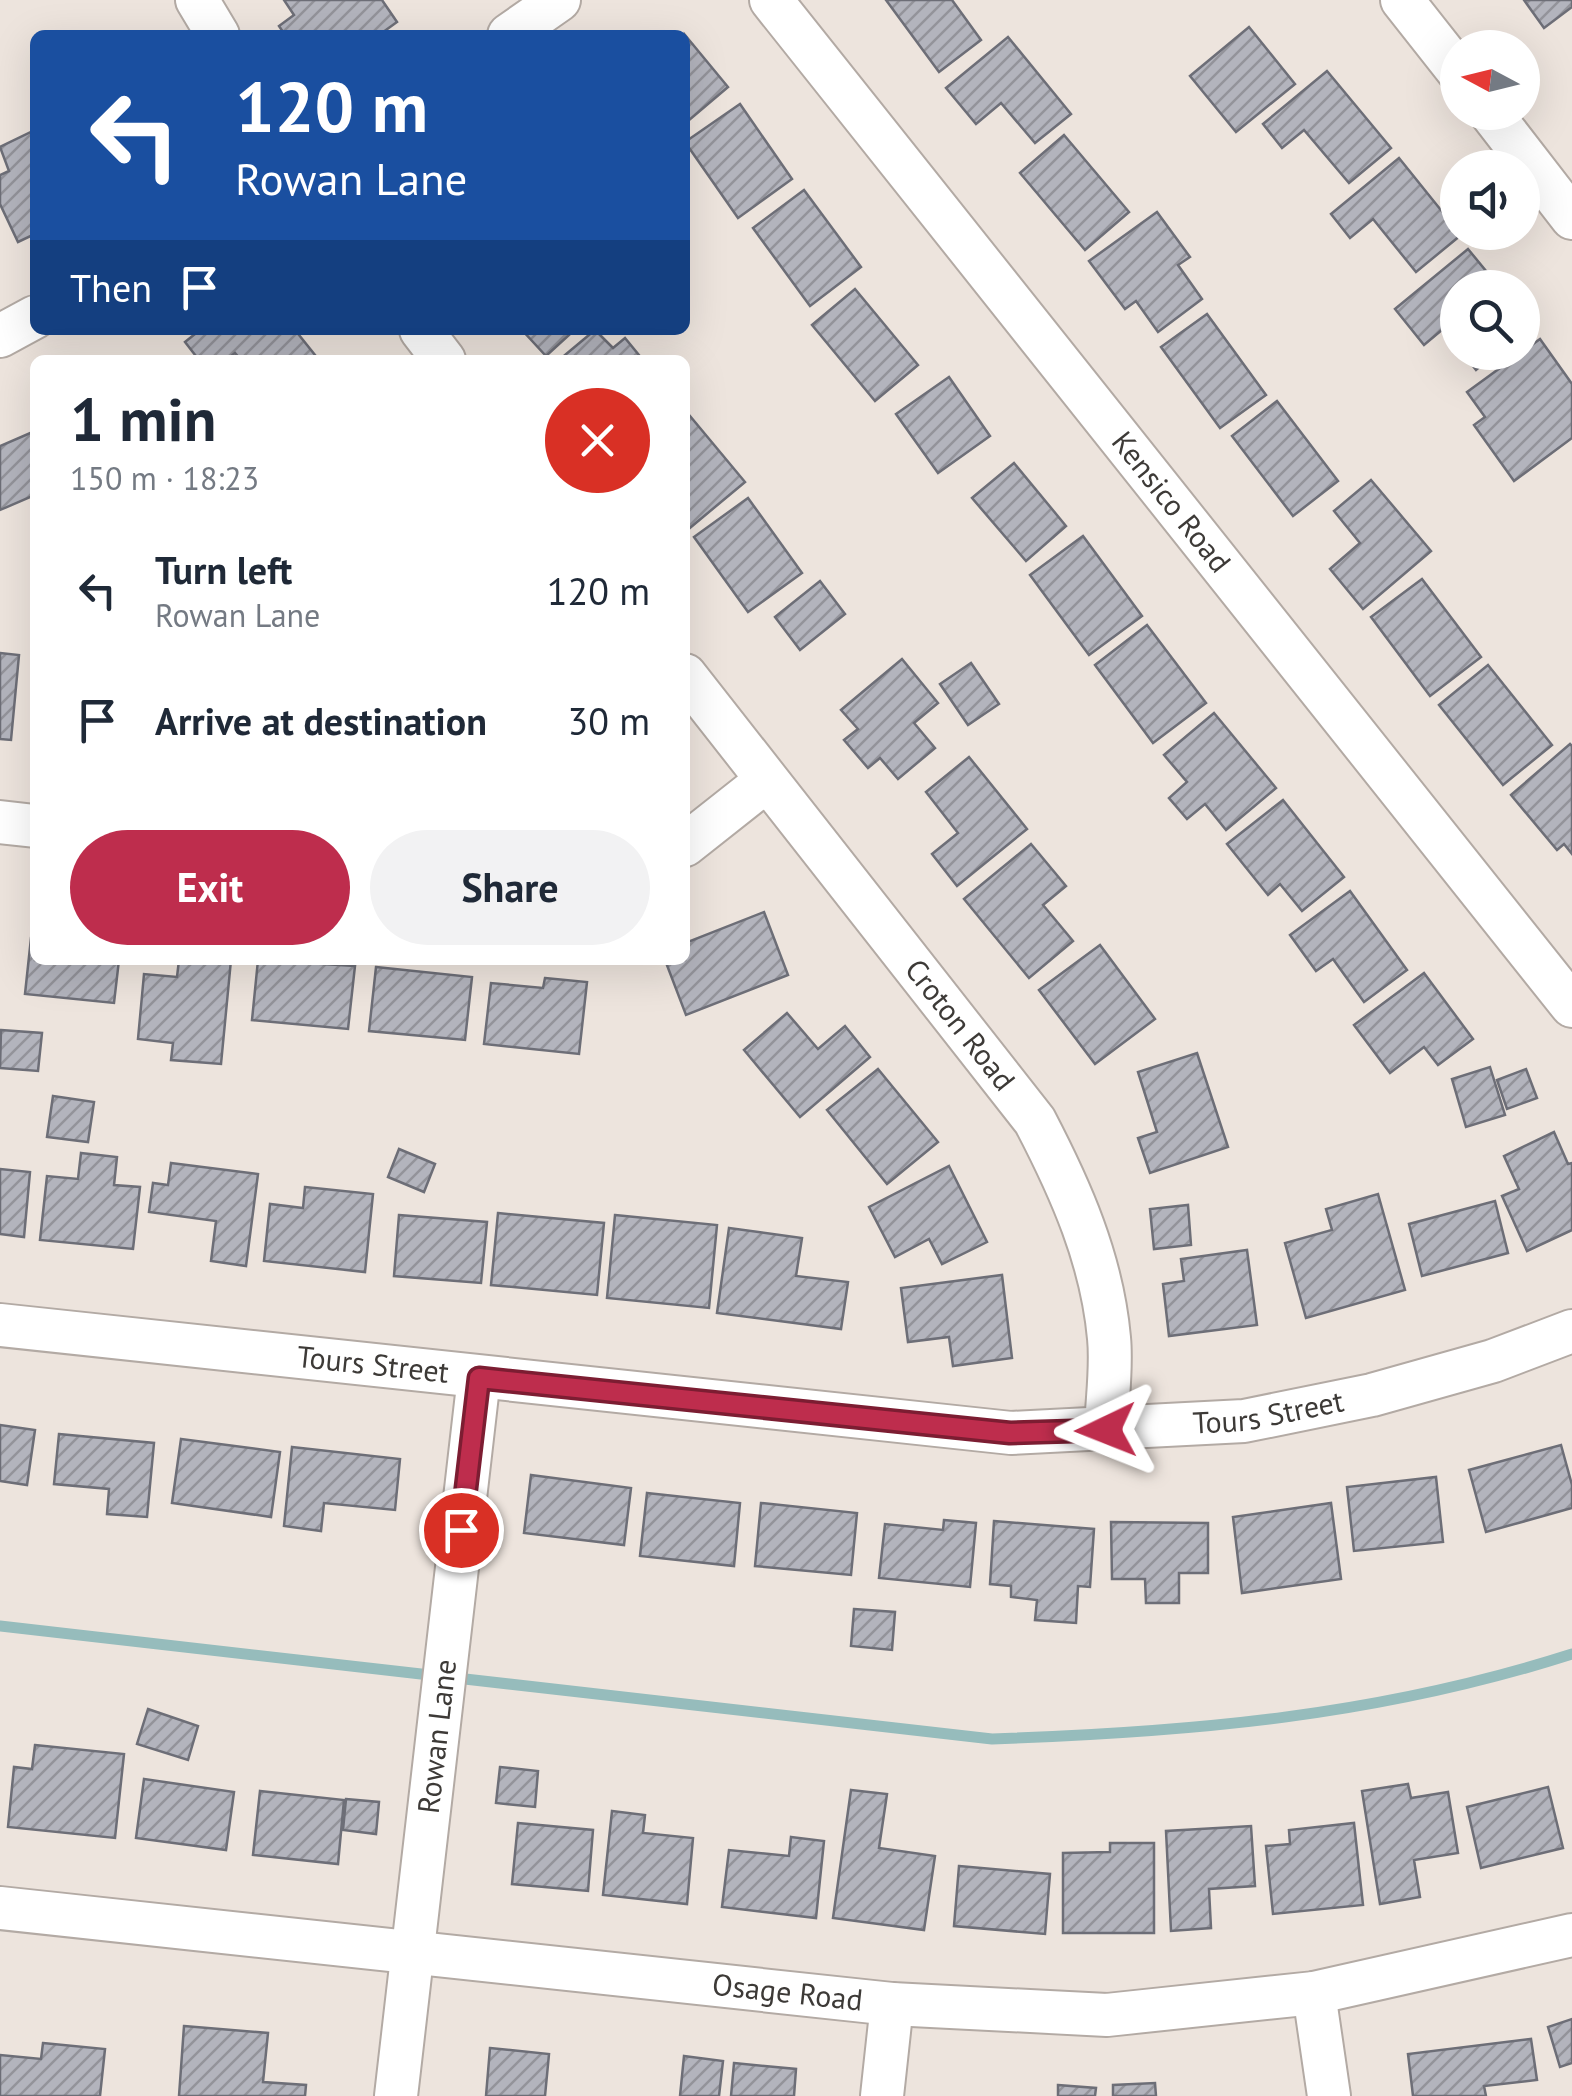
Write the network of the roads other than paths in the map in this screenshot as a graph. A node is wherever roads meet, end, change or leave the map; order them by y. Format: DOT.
graph roads {
  1 [pos="196,0"];
  2 [pos="559,0"];
  3 [pos="772,0"];
  4 [pos="1402,0"];
  5 [pos="215,30"];
  6 [pos="516,30"];
  7 [pos="1440,48"];
  8 [pos="1504,130"];
  9 [pos="1572,218"];
  10 [pos="30,320"];
  11 [pos="425,335"];
  12 [pos="0,336"];
  13 [pos="440,355"];
  14 [pos="690,681"];
  15 [pos="766,781"];
  16 [pos="0,822"];
  17 [pos="30,825"];
  18 [pos="690,842"];
  19 [pos="1572,1006"];
  20 [pos="0,1325"];
  21 [pos="1572,1332"];
  22 [pos="479,1378"];
  23 [pos="1106,1430"];
  24 [pos="0,1908"];
  25 [pos="1572,1935"];
  26 [pos="412,1952"];
  27 [pos="1314,1993"];
  28 [pos="892,2004"];
  29 [pos="396,2096"];
  30 [pos="882,2096"];
  31 [pos="1329,2096"];
  1 -- 5 [label="street"];
  2 -- 6 [label="street"];
  3 -- 19 [label="street, Kensico Road"];
  4 -- 7 [label="street"];
  8 -- 9 [label="street"];
  10 -- 12 [label="street"];
  11 -- 13 [label="street"];
  14 -- 15 [label="street, Croton Road"];
  15 -- 18 [label="street"];
  15 -- 23 [label="street, Croton Road"];
  16 -- 17 [label="street"];
  20 -- 22 [label="street, Tours Street"];
  21 -- 23 [label="street, Tours Street"];
  22 -- 23 [label="street, Tours Street"];
  22 -- 26 [label="street, Rowan Lane"];
  24 -- 26 [label="street, Osage Road"];
  25 -- 27 [label="street, Osage Road"];
  26 -- 28 [label="street, Osage Road"];
  26 -- 29 [label="street, Rowan Lane"];
  27 -- 28 [label="street, Osage Road"];
  27 -- 31 [label="street"];
  28 -- 30 [label="street"];
}
